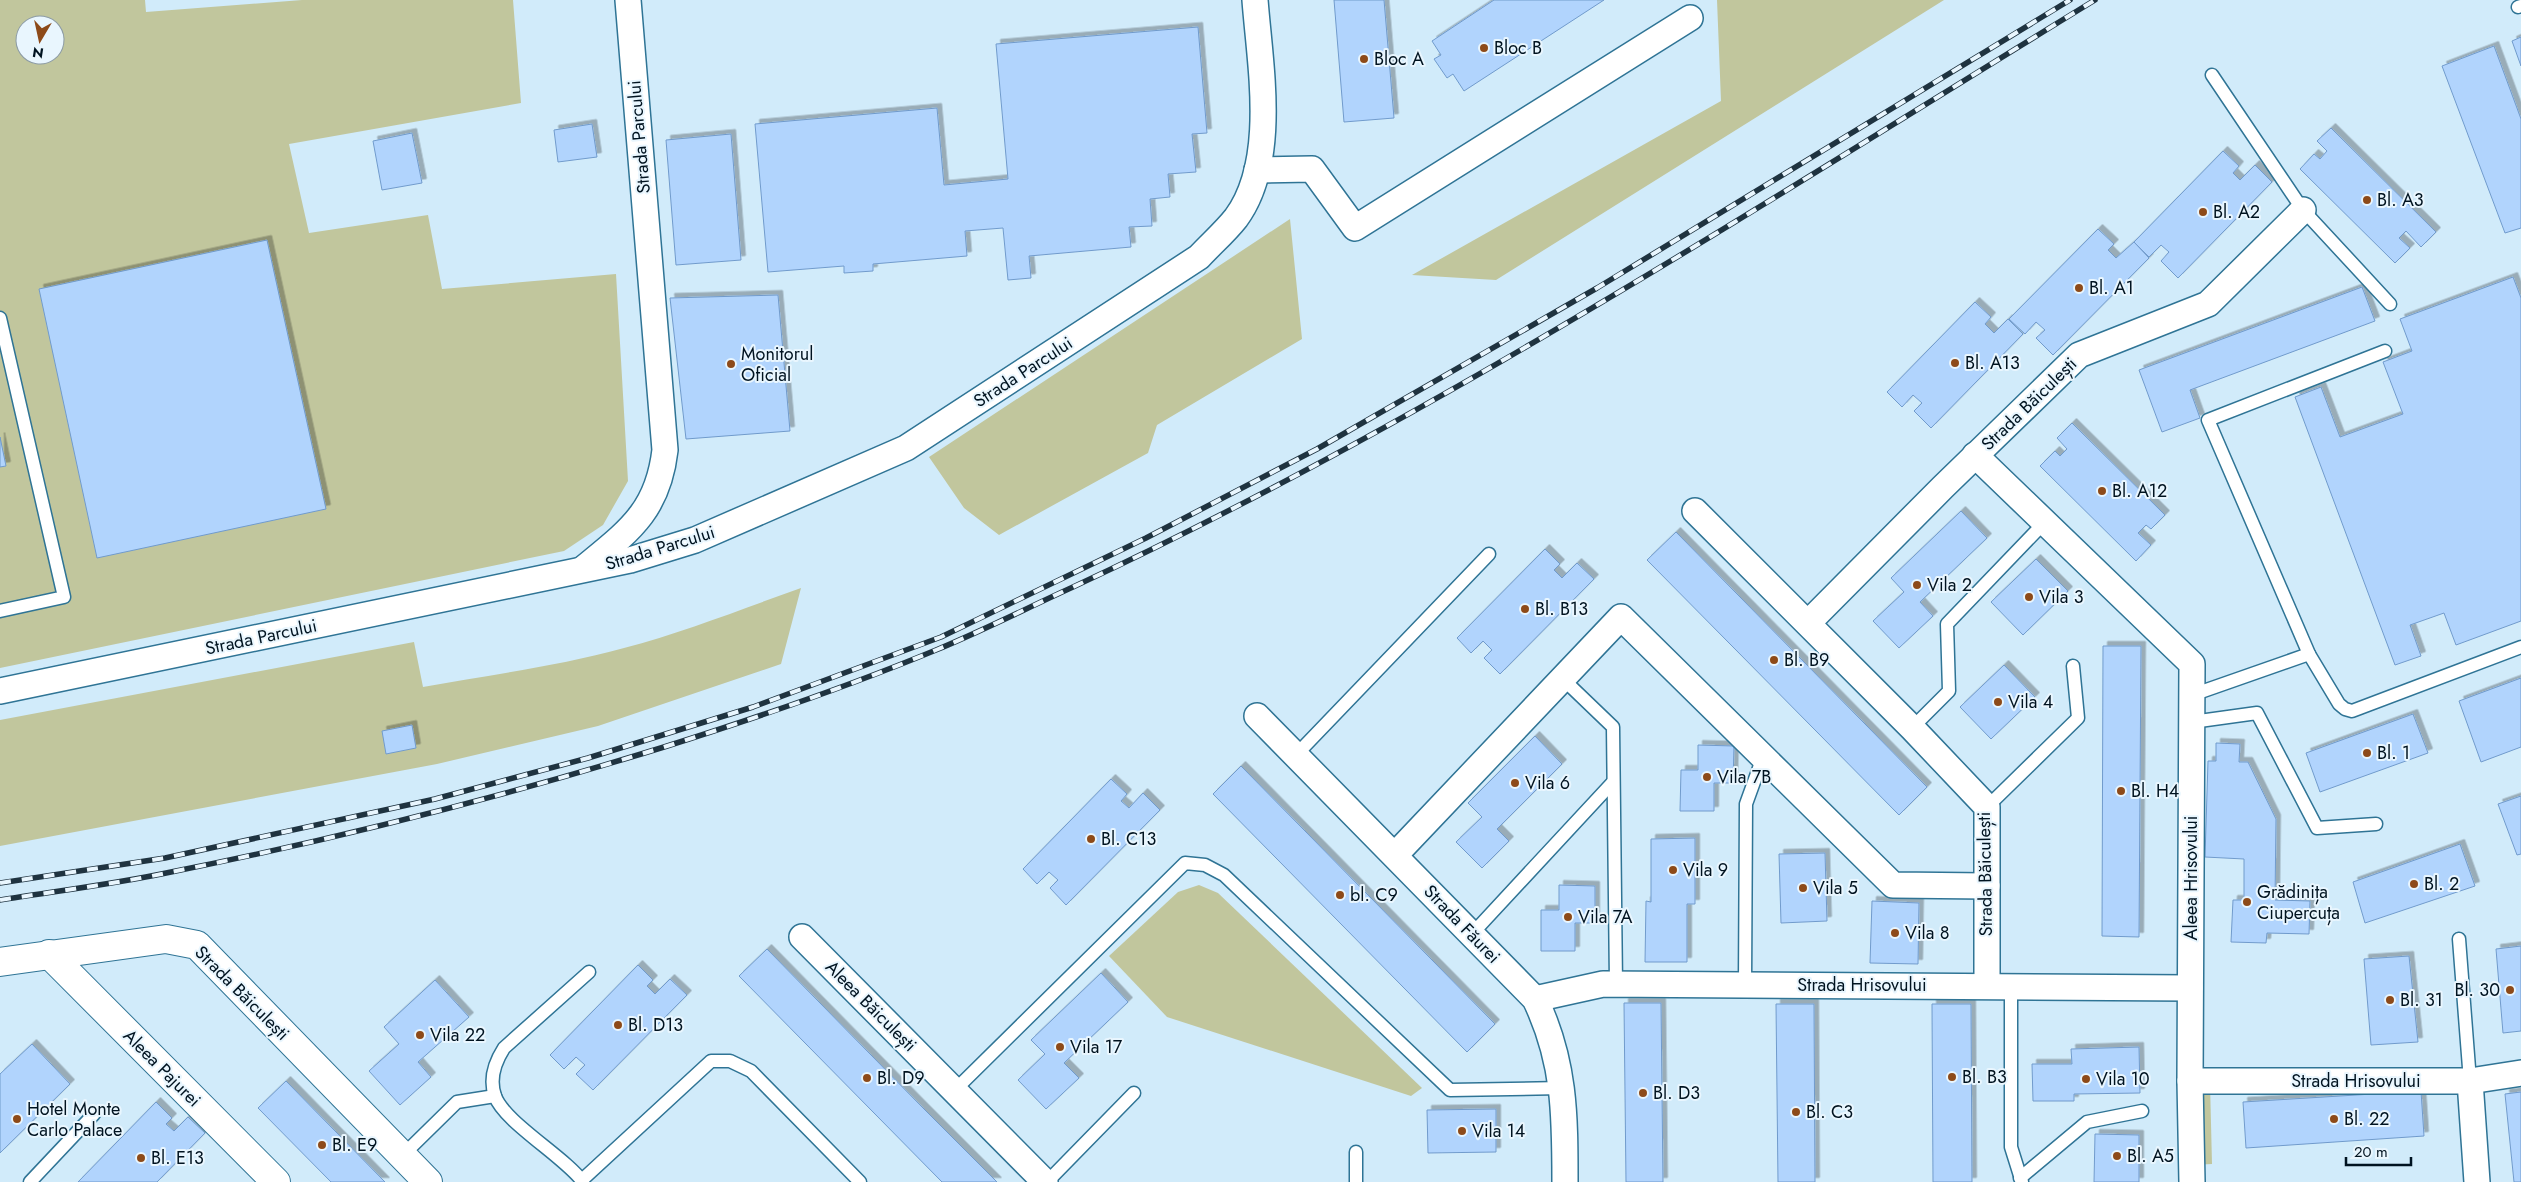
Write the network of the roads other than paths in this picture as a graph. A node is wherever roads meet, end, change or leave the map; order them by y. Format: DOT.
graph roads {
  1 [pos="628,0"];
  2 [pos="1255,0"];
  3 [pos="1690,18"];
  4 [pos="2212,75"];
  5 [pos="1257,170"];
  6 [pos="2303,210"];
  7 [pos="2390,304"];
  8 [pos="0,318"];
  9 [pos="2385,351"];
  10 [pos="1975,455"];
  11 [pos="1695,511"];
  12 [pos="2044,523"];
  13 [pos="1489,554"];
  14 [pos="581,571"];
  15 [pos="0,611"];
  16 [pos="1808,623"];
  17 [pos="2521,647"];
  18 [pos="2309,654"];
  19 [pos="2073,666"];
  20 [pos="1562,679"];
  21 [pos="0,690"];
  22 [pos="2192,695"];
  23 [pos="1257,716"];
  24 [pos="2192,722"];
  25 [pos="1912,728"];
  26 [pos="1296,755"];
  27 [pos="1764,757"];
  28 [pos="1613,782"];
  29 [pos="1987,807"];
  30 [pos="2376,824"];
  31 [pos="1395,855"];
  32 [pos="1987,886"];
  33 [pos="1472,934"];
  34 [pos="802,937"];
  35 [pos="2459,938"];
  36 [pos="49,954"];
  37 [pos="0,962"];
  38 [pos="589,972"];
  39 [pos="1616,984"];
  40 [pos="1745,984"];
  41 [pos="1999,986"];
  42 [pos="2190,988"];
  43 [pos="1535,999"];
  44 [pos="2521,1073"];
  45 [pos="2190,1081"];
  46 [pos="2470,1081"];
  47 [pos="1562,1088"];
  48 [pos="954,1090"];
  49 [pos="1134,1093"];
  50 [pos="495,1096"];
  51 [pos="2142,1111"];
  52 [pos="94,1114"];
  53 [pos="1356,1152"];
  54 [pos="402,1156"];
  55 [pos="265,1176"];
  56 [pos="2021,1180"];
  57 [pos="583,1181"];
  58 [pos="30,1182"];
  59 [pos="428,1182"];
  60 [pos="860,1182"];
  61 [pos="1046,1182"];
  62 [pos="1356,1182"];
  63 [pos="1565,1182"];
  64 [pos="2192,1182"];
  65 [pos="2477,1182"];
  1 -- 14 [label="street, Strada Parcului"];
  2 -- 5 [label="street, Strada Parcului"];
  3 -- 5 [label="street"];
  4 -- 6 [label="lane"];
  5 -- 14 [label="street, Strada Parcului"];
  6 -- 7 [label="lane"];
  6 -- 10 [label="street, Strada Băiculești"];
  8 -- 15 [label="lane"];
  9 -- 18 [label="lane"];
  10 -- 12 [label="street, Aleea Hrisovului"];
  10 -- 16 [label="street, Strada Băiculești"];
  11 -- 16 [label="street, Strada Băiculești"];
  12 -- 22 [label="street, Aleea Hrisovului"];
  12 -- 25 [label="lane"];
  13 -- 26 [label="lane"];
  14 -- 21 [label="street, Strada Parcului"];
  16 -- 25 [label="street, Strada Băiculești"];
  17 -- 18 [label="lane"];
  18 -- 22 [label="lane"];
  19 -- 29 [label="lane"];
  20 -- 27 [label="street"];
  20 -- 28 [label="lane"];
  20 -- 31 [label="street"];
  22 -- 24 [label="street, Aleea Hrisovului"];
  23 -- 26 [label="street, Strada Făurei"];
  24 -- 30 [label="lane"];
  24 -- 42 [label="street, Aleea Hrisovului"];
  25 -- 29 [label="street, Strada Băiculești"];
  26 -- 31 [label="street, Strada Făurei"];
  27 -- 32 [label="street"];
  27 -- 40 [label="lane"];
  28 -- 33 [label="lane"];
  28 -- 39 [label="lane"];
  29 -- 32 [label="street, Strada Băiculești"];
  31 -- 33 [label="street, Strada Făurei"];
  32 -- 41 [label="street, Strada Băiculești"];
  33 -- 43 [label="street, Strada Făurei"];
  34 -- 48 [label="street, Aleea Băiculești"];
  35 -- 46 [label="lane"];
  36 -- 37 [label="street, Strada Băiculești"];
  36 -- 54 [label="street, Strada Băiculești"];
  36 -- 55 [label="street, Aleea Pajurei"];
  38 -- 50 [label="lane"];
  39 -- 40 [label="street, Strada Hrisovului"];
  39 -- 43 [label="street, Strada Hrisovului"];
  40 -- 41 [label="street, Strada Hrisovului"];
  41 -- 42 [label="street, Strada Hrisovului"];
  41 -- 56 [label="lane"];
  42 -- 45 [label="street, Aleea Hrisovului"];
  43 -- 47 [label="street, Strada Făurei"];
  44 -- 46 [label="street, Strada Hrisovului"];
  45 -- 46 [label="street, Strada Hrisovului"];
  45 -- 64 [label="street, Aleea Hrisovului"];
  46 -- 65 [label="street"];
  47 -- 48 [label="lane"];
  47 -- 63 [label="street, Strada Făurei"];
  48 -- 61 [label="street, Aleea Băiculești"];
  49 -- 61 [label="lane"];
  50 -- 54 [label="lane"];
  50 -- 57 [label="lane"];
  51 -- 56 [label="lane"];
  52 -- 58 [label="lane"];
  53 -- 62 [label="lane"];
  54 -- 59 [label="street, Strada Băiculești"];
  57 -- 60 [label="lane"];
}
